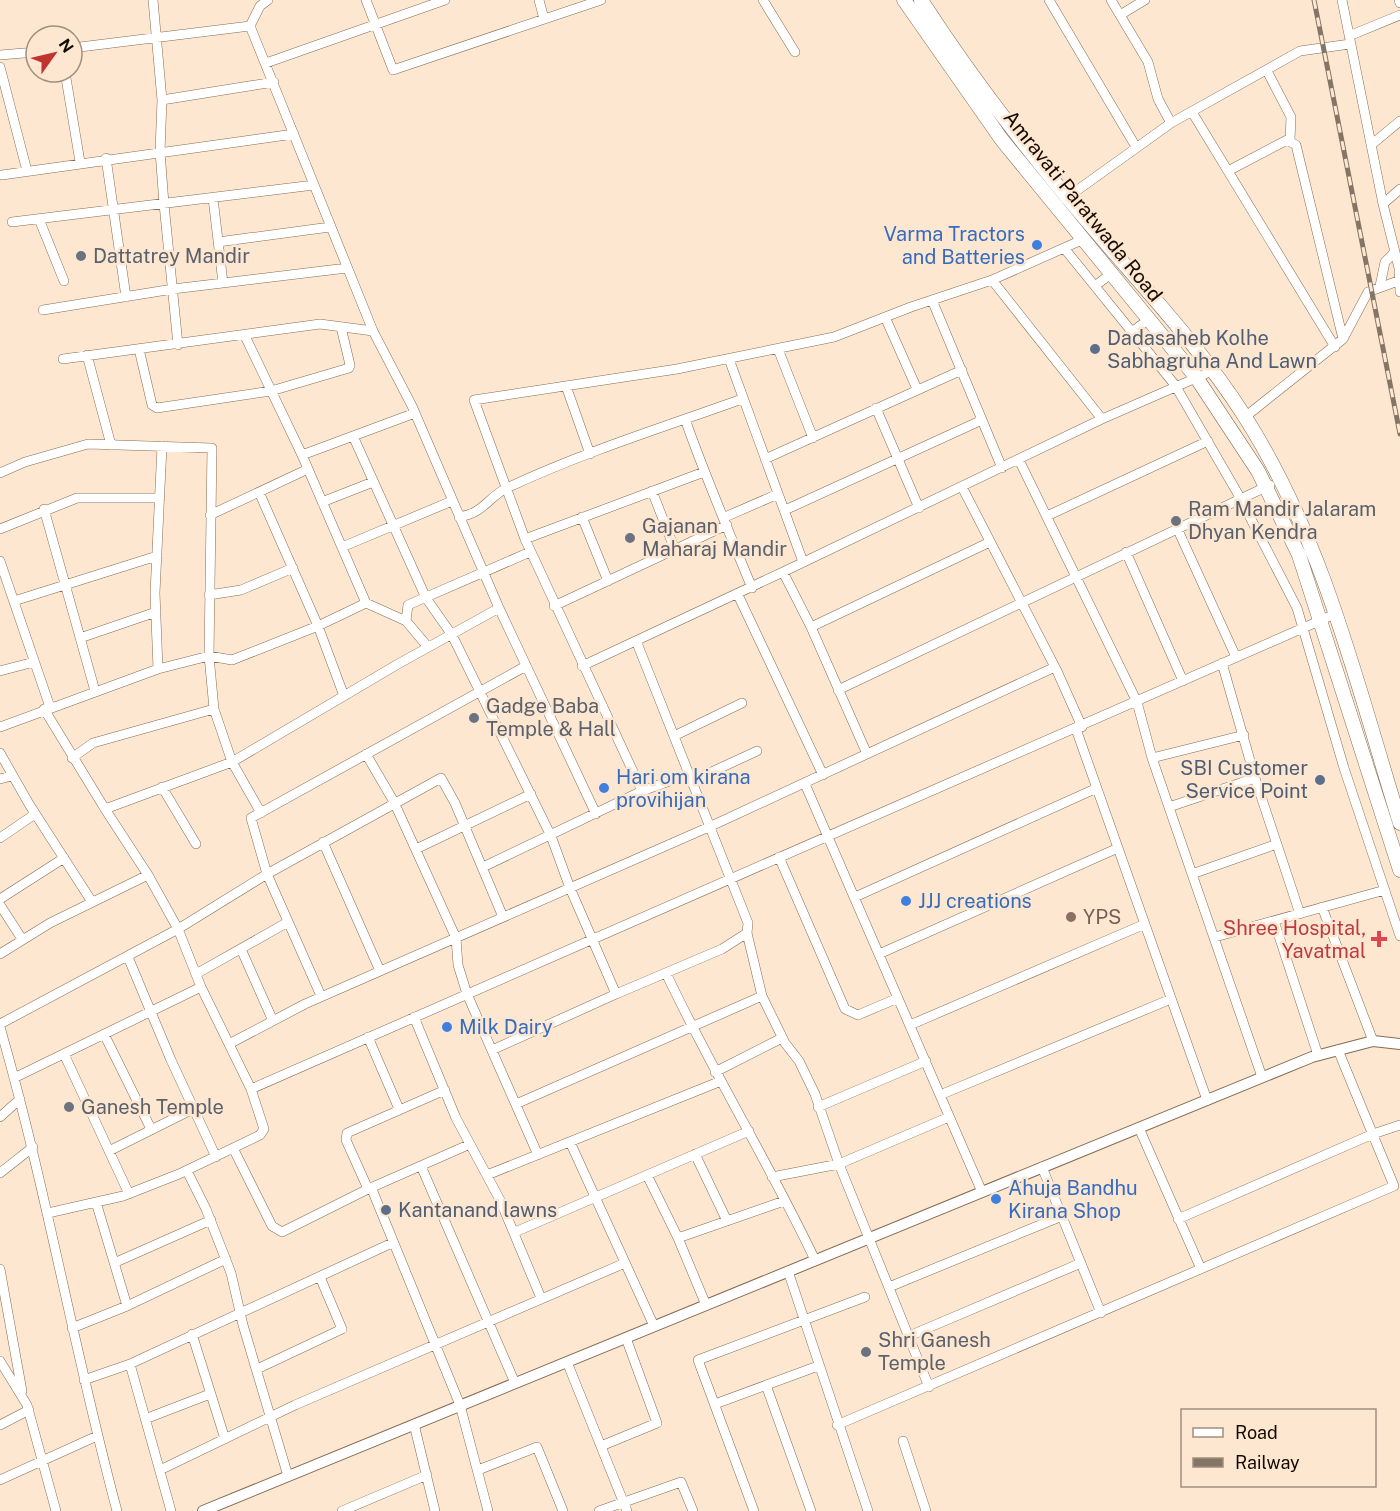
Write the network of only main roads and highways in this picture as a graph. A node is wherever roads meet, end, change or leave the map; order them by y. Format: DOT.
graph roads {
  1 [pos="904,0"];
  2 [pos="921,0"];
  3 [pos="1061,202"];
  4 [pos="1400,823"];
  5 [pos="1400,870"];
  1 -- 3 [label="main road, Amravati Paratwada Road"];
  2 -- 3 [label="main road, Amravati Paratwada Road"];
  3 -- 4 [label="main road, Amravati Paratwada Road"];
  3 -- 5 [label="main road, Amravati Paratwada Road"];
}
